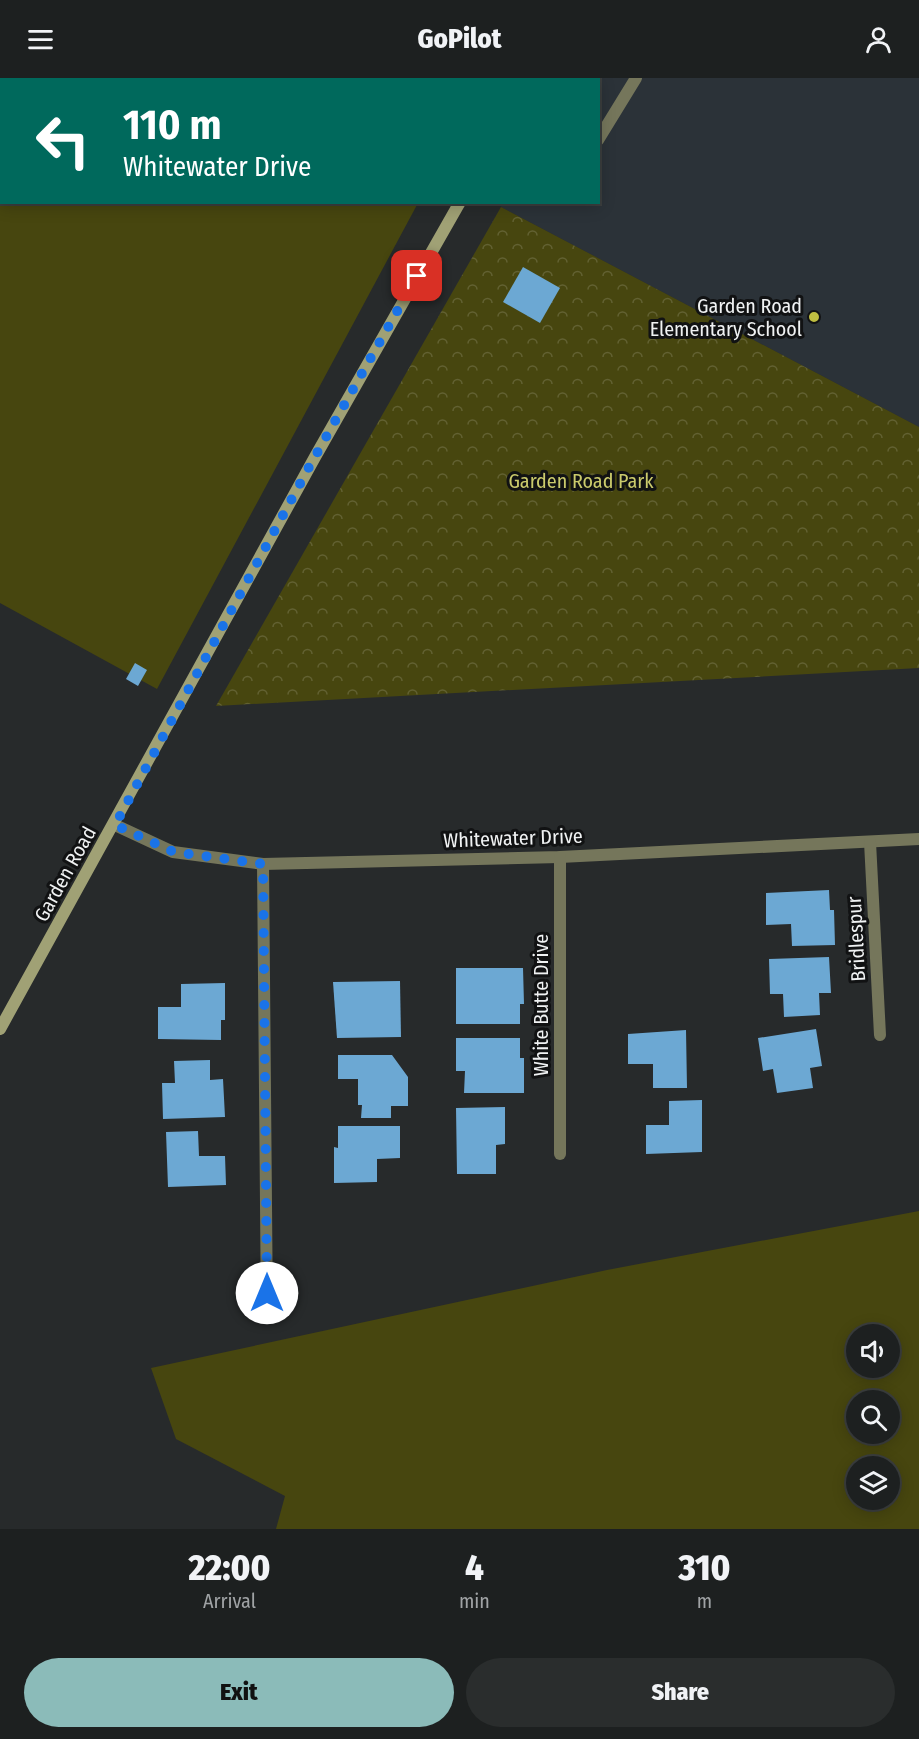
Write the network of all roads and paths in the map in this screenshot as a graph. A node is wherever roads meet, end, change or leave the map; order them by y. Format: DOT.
graph roads {
  1 [pos="636,78"];
  2 [pos="600,137"];
  3 [pos="459,204"];
  4 [pos="115,825"];
  5 [pos="919,839"];
  6 [pos="870,842"];
  7 [pos="560,857"];
  8 [pos="263,864"];
  9 [pos="0,1029"];
  10 [pos="880,1035"];
  11 [pos="560,1154"];
  12 [pos="267,1317"];
  1 -- 2 [label="street"];
  3 -- 4 [label="street, Garden Road"];
  4 -- 8 [label="street, Whitewater Drive"];
  4 -- 9 [label="street, Garden Road"];
  5 -- 6 [label="street, Whitewater Drive"];
  6 -- 7 [label="street, Whitewater Drive"];
  6 -- 10 [label="street, Bridlespur"];
  7 -- 8 [label="street, Whitewater Drive"];
  7 -- 11 [label="street, White Butte Drive"];
  8 -- 12 [label="street"];
}
